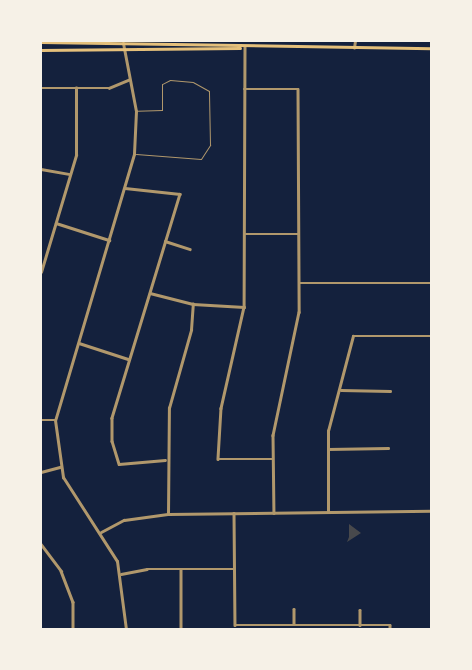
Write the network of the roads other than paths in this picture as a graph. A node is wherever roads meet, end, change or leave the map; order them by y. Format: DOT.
graph roads {
  1 [pos="355,41"];
  2 [pos="41,42"];
  3 [pos="123,43"];
  4 [pos="246,47"];
  5 [pos="354,48"];
  6 [pos="431,48"];
  7 [pos="41,50"];
  8 [pos="124,52"];
  9 [pos="128,80"];
  10 [pos="41,88"];
  11 [pos="76,88"];
  12 [pos="244,89"];
  13 [pos="136,111"];
  14 [pos="134,154"];
  15 [pos="41,169"];
  16 [pos="70,174"];
  17 [pos="125,188"];
  18 [pos="56,224"];
  19 [pos="246,234"];
  20 [pos="298,234"];
  21 [pos="109,240"];
  22 [pos="165,241"];
  23 [pos="190,249"];
  24 [pos="41,272"];
  25 [pos="299,282"];
  26 [pos="431,284"];
  27 [pos="150,293"];
  28 [pos="193,304"];
  29 [pos="244,307"];
  30 [pos="431,336"];
  31 [pos="79,343"];
  32 [pos="128,359"];
  33 [pos="341,390"];
  34 [pos="390,391"];
  35 [pos="41,420"];
  36 [pos="55,420"];
  37 [pos="388,448"];
  38 [pos="328,449"];
  39 [pos="273,459"];
  40 [pos="165,460"];
  41 [pos="60,467"];
  42 [pos="41,472"];
  43 [pos="328,511"];
  44 [pos="431,511"];
  45 [pos="274,512"];
  46 [pos="168,514"];
  47 [pos="234,514"];
  48 [pos="100,532"];
  49 [pos="41,544"];
  50 [pos="181,569"];
  51 [pos="234,569"];
  52 [pos="121,574"];
  53 [pos="294,609"];
  54 [pos="360,610"];
  55 [pos="294,624"];
  56 [pos="360,624"];
  57 [pos="73,629"];
  58 [pos="126,629"];
  59 [pos="181,629"];
  60 [pos="390,629"];
  1 -- 5 [label="street"];
  2 -- 3 [label="main road"];
  3 -- 4 [label="main road"];
  3 -- 8 [label="street"];
  4 -- 5 [label="main road"];
  4 -- 8 [label="main road"];
  4 -- 12 [label="street"];
  5 -- 6 [label="main road"];
  7 -- 8 [label="main road"];
  8 -- 9 [label="street"];
  9 -- 11 [label="street"];
  9 -- 13 [label="street"];
  10 -- 11 [label="street"];
  11 -- 16 [label="street"];
  12 -- 19 [label="street"];
  12 -- 20 [label="street"];
  13 -- 14 [label="street"];
  13 -- 14 [label="lane"];
  14 -- 17 [label="street"];
  15 -- 16 [label="street"];
  16 -- 18 [label="street"];
  17 -- 21 [label="street"];
  17 -- 22 [label="street"];
  18 -- 21 [label="street"];
  18 -- 24 [label="street"];
  19 -- 20 [label="street"];
  19 -- 29 [label="street"];
  20 -- 25 [label="street"];
  21 -- 31 [label="street"];
  22 -- 23 [label="street"];
  22 -- 27 [label="street"];
  25 -- 26 [label="street"];
  25 -- 39 [label="street"];
  27 -- 28 [label="street"];
  27 -- 32 [label="street"];
  28 -- 29 [label="street"];
  28 -- 40 [label="street"];
  29 -- 39 [label="street"];
  30 -- 33 [label="street"];
  31 -- 32 [label="street"];
  31 -- 36 [label="street"];
  32 -- 40 [label="street"];
  33 -- 34 [label="street"];
  33 -- 38 [label="street"];
  35 -- 36 [label="street"];
  36 -- 41 [label="street"];
  37 -- 38 [label="street"];
  38 -- 43 [label="street"];
  39 -- 45 [label="street"];
  40 -- 46 [label="street"];
  41 -- 42 [label="street"];
  41 -- 48 [label="street"];
  43 -- 44 [label="street"];
  43 -- 45 [label="street"];
  45 -- 47 [label="street"];
  46 -- 47 [label="street"];
  46 -- 48 [label="street"];
  47 -- 51 [label="street"];
  48 -- 52 [label="street"];
  49 -- 57 [label="street"];
  50 -- 51 [label="street"];
  50 -- 52 [label="street"];
  50 -- 59 [label="street"];
  51 -- 55 [label="street"];
  52 -- 58 [label="street"];
  53 -- 55 [label="street"];
  54 -- 56 [label="street"];
  55 -- 56 [label="street"];
  56 -- 60 [label="street"];
}
